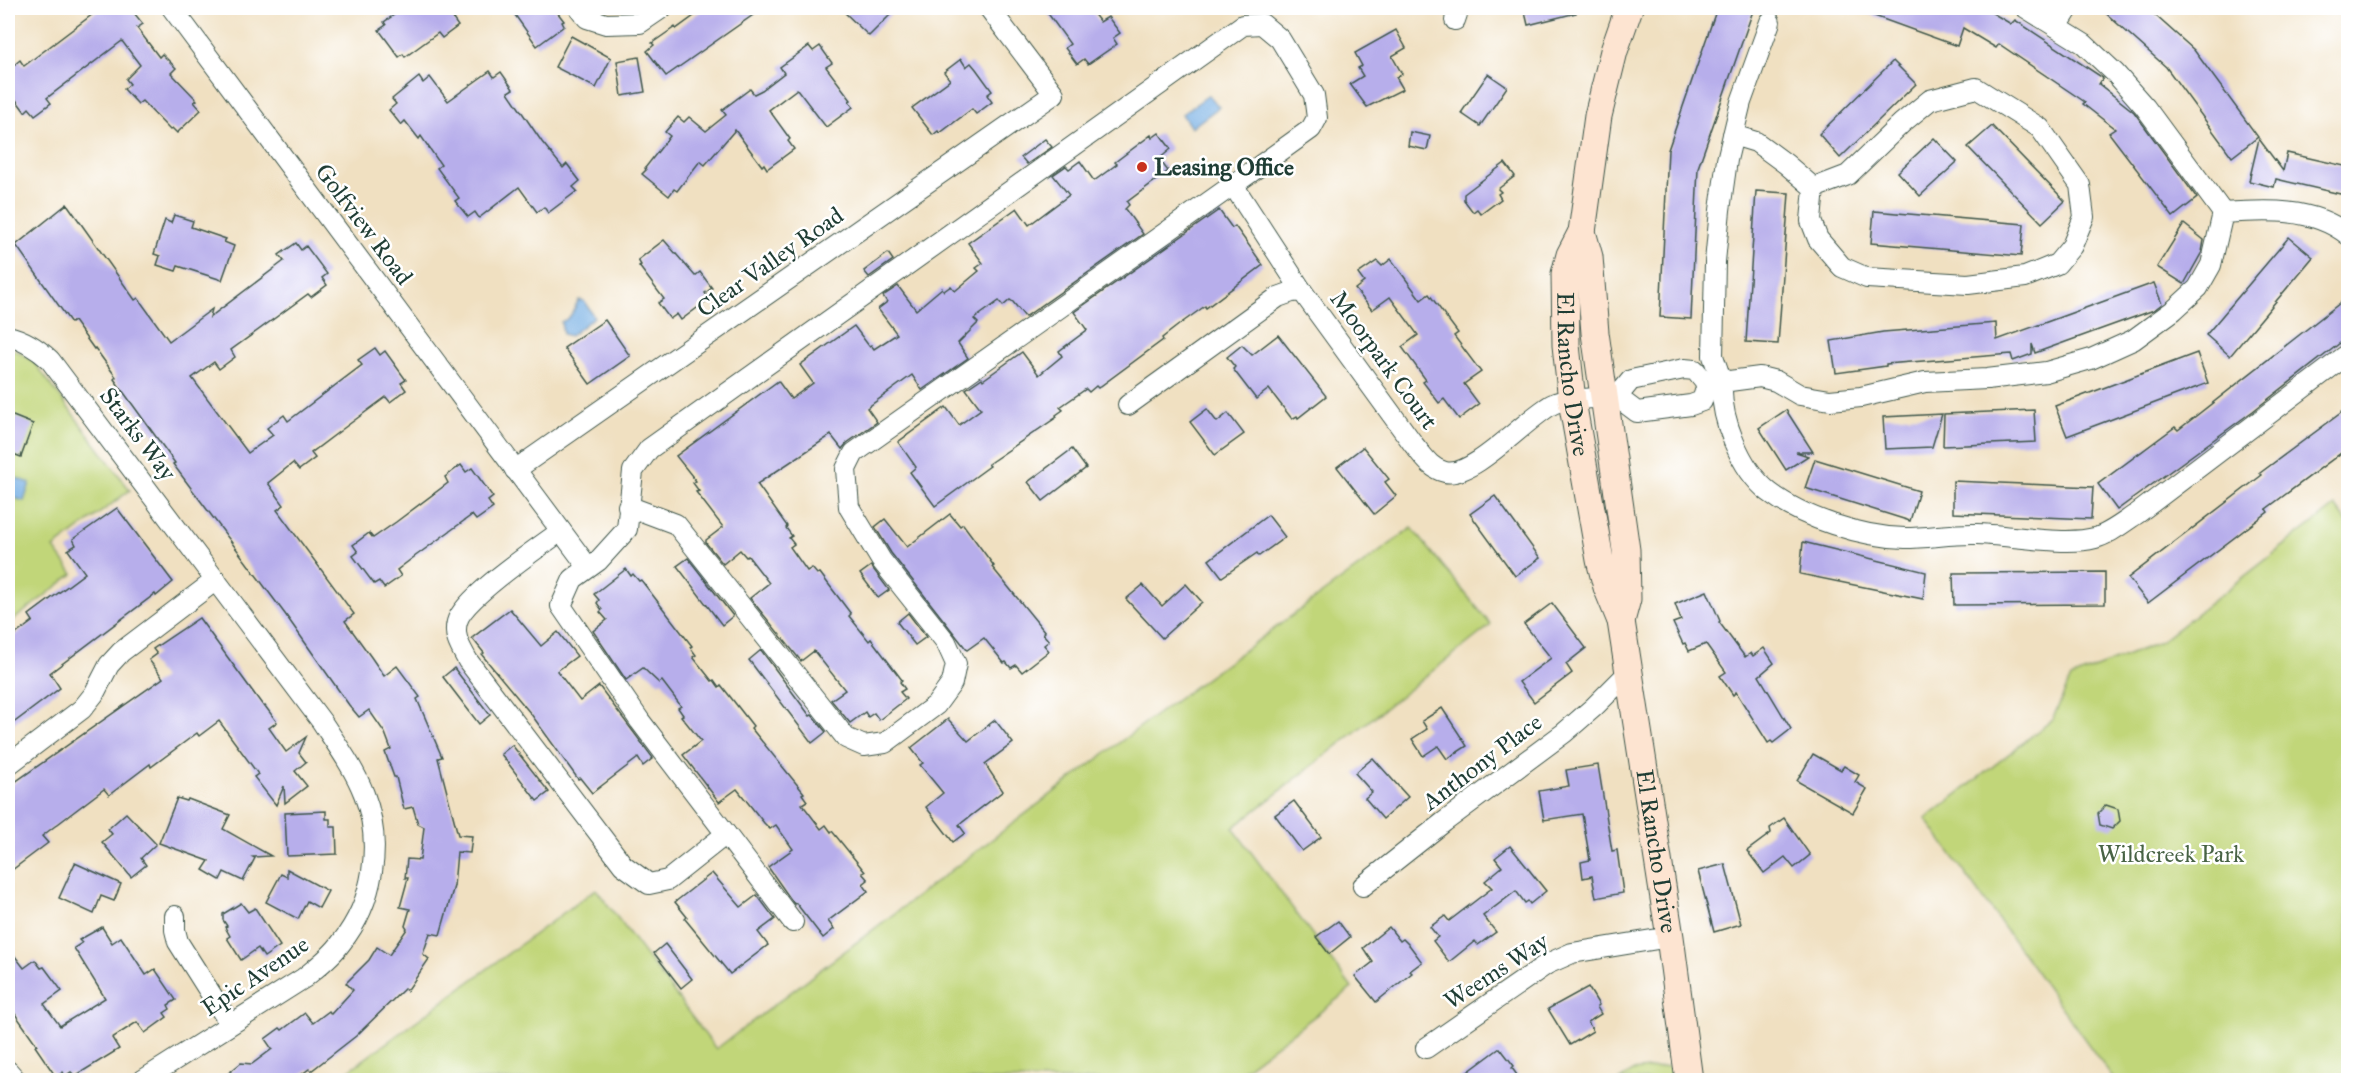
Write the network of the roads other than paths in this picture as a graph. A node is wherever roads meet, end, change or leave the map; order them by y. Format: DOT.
graph roads {
  1 [pos="172,8"];
  2 [pos="579,8"];
  3 [pos="662,8"];
  4 [pos="989,8"];
  5 [pos="1629,8"];
  6 [pos="2026,8"];
  7 [pos="2069,8"];
  8 [pos="1770,22"];
  9 [pos="2057,27"];
  10 [pos="1733,135"];
  11 [pos="1233,185"];
  12 [pos="1814,188"];
  13 [pos="2223,213"];
  14 [pos="1582,232"];
  15 [pos="2349,235"];
  16 [pos="1302,291"];
  17 [pos="8,336"];
  18 [pos="2349,354"];
  19 [pos="1662,374"];
  20 [pos="1714,383"];
  21 [pos="1611,397"];
  22 [pos="1572,400"];
  23 [pos="1128,405"];
  24 [pos="1669,407"];
  25 [pos="515,470"];
  26 [pos="628,506"];
  27 [pos="561,531"];
  28 [pos="588,567"];
  29 [pos="216,580"];
  30 [pos="1621,621"];
  31 [pos="1628,673"];
  32 [pos="322,722"];
  33 [pos="8,765"];
  34 [pos="726,834"];
  35 [pos="1363,886"];
  36 [pos="175,916"];
  37 [pos="793,922"];
  38 [pos="1670,937"];
  39 [pos="230,1024"];
  40 [pos="1426,1048"];
  41 [pos="8,1071"];
  42 [pos="16,1080"];
  43 [pos="143,1080"];
  44 [pos="1689,1080"];
  1 -- 25 [label="street, Golfview Road"];
  2 -- 3 [label="street"];
  4 -- 25 [label="street, Clear Valley Road"];
  5 -- 14 [label="main road, El Rancho Drive"];
  6 -- 9 [label="street"];
  7 -- 9 [label="street"];
  8 -- 10 [label="street"];
  9 -- 13 [label="street"];
  10 -- 12 [label="street"];
  10 -- 20 [label="street"];
  11 -- 16 [label="street"];
  11 -- 26 [label="street"];
  11 -- 26 [label="street"];
  12 -- 12 [label="street"];
  13 -- 15 [label="street"];
  13 -- 20 [label="street"];
  14 -- 21 [label="main road, El Rancho Drive"];
  14 -- 22 [label="main road, El Rancho Drive"];
  16 -- 22 [label="street, Moorpark Court"];
  16 -- 23 [label="street, Moorpark Court"];
  17 -- 29 [label="street, Starks Way"];
  18 -- 20 [label="street"];
  19 -- 20 [label="street"];
  19 -- 21 [label="street"];
  19 -- 24 [label="street"];
  20 -- 24 [label="street"];
  21 -- 22 [label="street"];
  21 -- 24 [label="street"];
  21 -- 30 [label="main road, El Rancho Drive"];
  22 -- 30 [label="main road, El Rancho Drive"];
  25 -- 27 [label="street, Golfview Road"];
  26 -- 28 [label="street"];
  27 -- 28 [label="street, Golfview Road"];
  27 -- 34 [label="street"];
  28 -- 34 [label="street"];
  29 -- 32 [label="street, Starks Way"];
  29 -- 33 [label="street"];
  30 -- 31 [label="main road, El Rancho Drive"];
  31 -- 35 [label="street, Anthony Place"];
  31 -- 38 [label="main road, El Rancho Drive"];
  32 -- 39 [label="street, Epic Avenue"];
  34 -- 37 [label="street"];
  36 -- 39 [label="street"];
  38 -- 40 [label="street, Weems Way"];
  38 -- 44 [label="main road, El Rancho Drive"];
  39 -- 43 [label="street, Epic Avenue"];
  41 -- 42 [label="street"];
}
